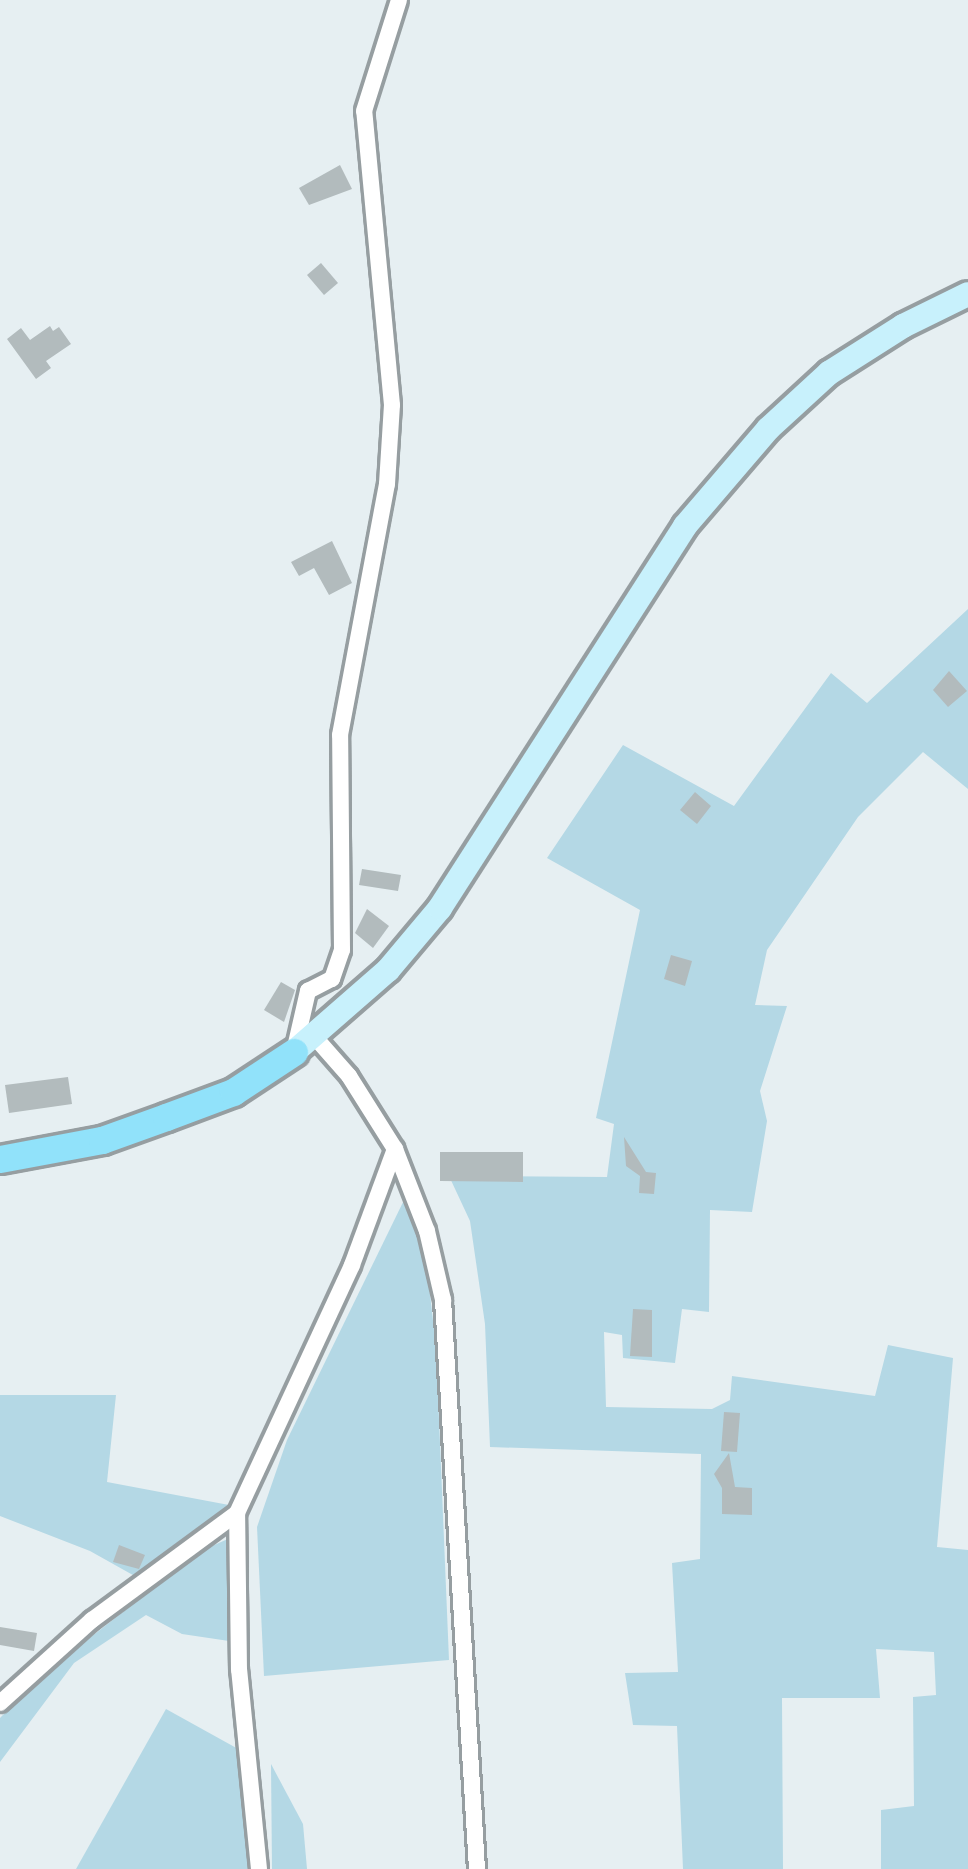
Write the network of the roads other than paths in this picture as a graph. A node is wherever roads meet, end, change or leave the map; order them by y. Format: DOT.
graph roads {
  1 [pos="399,0"];
  2 [pos="968,294"];
  3 [pos="304,1044"];
  4 [pos="395,1149"];
  5 [pos="0,1159"];
  6 [pos="237,1513"];
  7 [pos="0,1703"];
  8 [pos="259,1869"];
  9 [pos="477,1869"];
  1 -- 3 [label="street"];
  2 -- 3 [label="main road"];
  3 -- 4 [label="street"];
  3 -- 5 [label="main road"];
  4 -- 6 [label="street"];
  4 -- 9 [label="street"];
  6 -- 7 [label="street"];
  6 -- 8 [label="street"];
}
